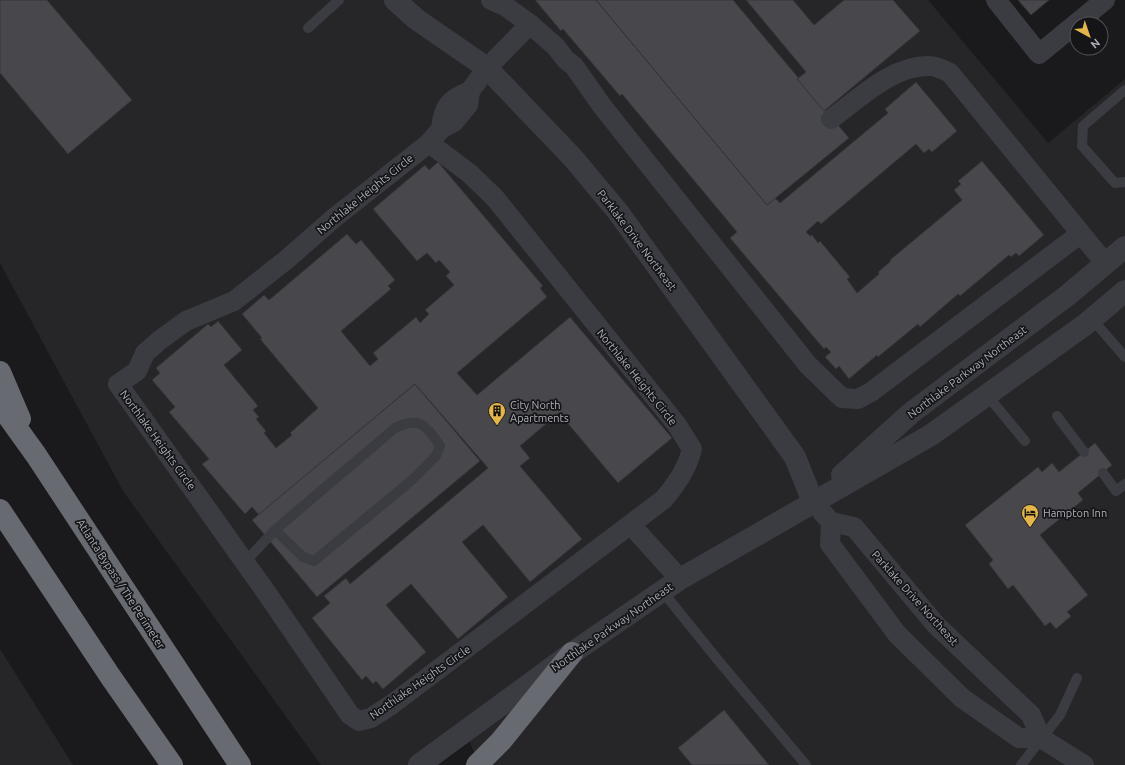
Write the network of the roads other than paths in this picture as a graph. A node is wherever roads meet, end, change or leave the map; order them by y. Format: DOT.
graph roads {
  1 [pos="339,0"];
  2 [pos="394,0"];
  3 [pos="491,0"];
  4 [pos="996,0"];
  5 [pos="1105,0"];
  6 [pos="530,24"];
  7 [pos="308,28"];
  8 [pos="487,68"];
  9 [pos="1125,90"];
  10 [pos="831,119"];
  11 [pos="435,136"];
  12 [pos="1125,182"];
  13 [pos="1080,234"];
  14 [pos="1125,247"];
  15 [pos="1106,264"];
  16 [pos="1125,291"];
  17 [pos="1092,319"];
  18 [pos="1125,357"];
  19 [pos="0,372"];
  20 [pos="987,395"];
  21 [pos="0,405"];
  22 [pos="1057,416"];
  23 [pos="1025,441"];
  24 [pos="1084,452"];
  25 [pos="36,455"];
  26 [pos="1103,473"];
  27 [pos="1125,484"];
  28 [pos="813,502"];
  29 [pos="0,510"];
  30 [pos="831,522"];
  31 [pos="631,525"];
  32 [pos="275,530"];
  33 [pos="0,538"];
  34 [pos="245,562"];
  35 [pos="672,586"];
  36 [pos="572,653"];
  37 [pos="110,676"];
  38 [pos="1077,678"];
  39 [pos="1041,738"];
  40 [pos="172,765"];
  41 [pos="240,765"];
  42 [pos="419,765"];
  43 [pos="477,765"];
  44 [pos="806,765"];
  45 [pos="1021,765"];
  46 [pos="1084,765"];
  1 -- 7 [label="lane"];
  2 -- 8 [label="street, Parklake Drive Northeast"];
  3 -- 6 [label="street"];
  4 -- 5 [label="street"];
  6 -- 8 [label="street"];
  6 -- 13 [label="street"];
  8 -- 11 [label="street"];
  8 -- 28 [label="street, Parklake Drive Northeast"];
  9 -- 12 [label="lane"];
  10 -- 13 [label="street"];
  11 -- 31 [label="street, Northlake Heights Circle"];
  11 -- 34 [label="street, Northlake Heights Circle"];
  13 -- 15 [label="street"];
  14 -- 15 [label="street, Northlake Parkway Northeast"];
  15 -- 28 [label="street, Northlake Parkway Northeast"];
  16 -- 17 [label="street, Northlake Parkway Northeast"];
  17 -- 18 [label="lane"];
  17 -- 20 [label="street, Northlake Parkway Northeast"];
  19 -- 25 [label="highway"];
  20 -- 23 [label="lane"];
  20 -- 28 [label="street, Northlake Parkway Northeast"];
  21 -- 25 [label="highway, Atlanta Bypass / The Perimeter"];
  22 -- 24 [label="lane"];
  25 -- 41 [label="highway, Atlanta Bypass / The Perimeter"];
  26 -- 27 [label="lane"];
  28 -- 30 [label="street, Parklake Drive Northeast"];
  28 -- 35 [label="street, Northlake Parkway Northeast"];
  29 -- 37 [label="highway"];
  30 -- 39 [label="street, Parklake Drive Northeast"];
  30 -- 39 [label="street"];
  31 -- 34 [label="street, Northlake Heights Circle"];
  31 -- 35 [label="street"];
  32 -- 32 [label="lane"];
  32 -- 34 [label="lane"];
  33 -- 37 [label="highway"];
  35 -- 36 [label="street, Northlake Parkway Northeast"];
  35 -- 44 [label="lane"];
  36 -- 42 [label="street, Northlake Parkway Northeast"];
  36 -- 43 [label="highway"];
  37 -- 40 [label="highway"];
  38 -- 39 [label="lane"];
  39 -- 45 [label="lane"];
  39 -- 46 [label="street"];
}
